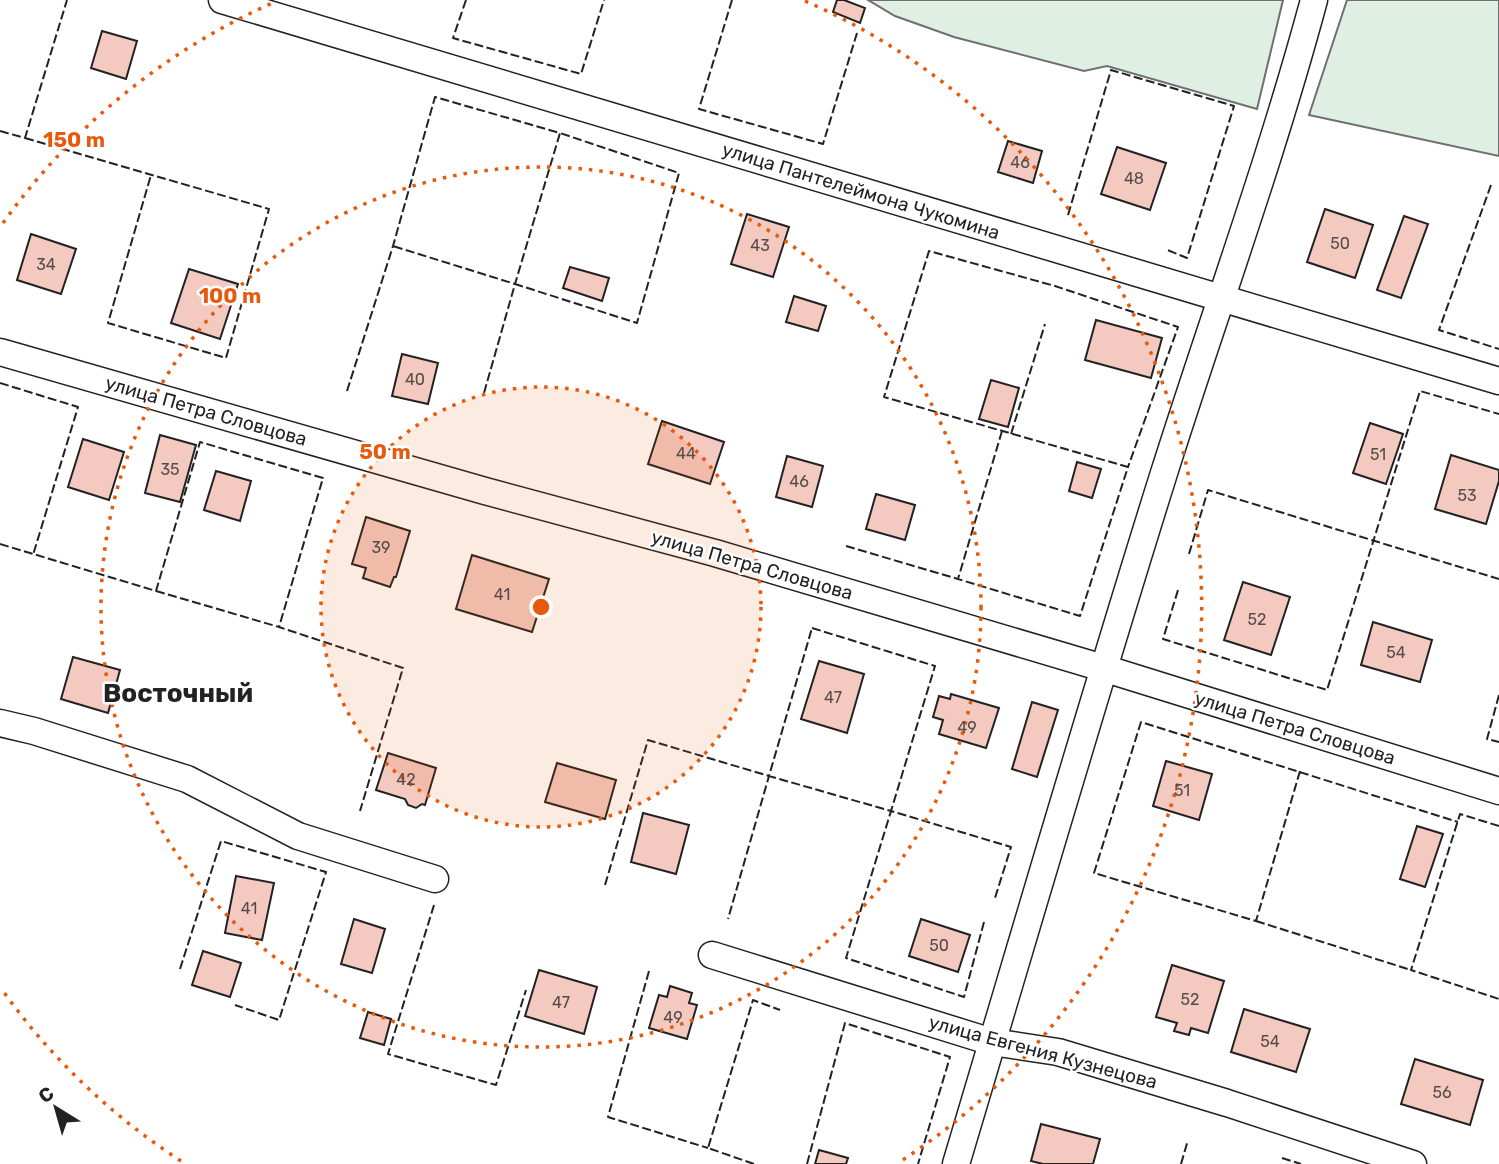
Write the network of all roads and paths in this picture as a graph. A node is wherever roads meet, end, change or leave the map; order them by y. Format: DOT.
graph roads {
  1 [pos="222,0"];
  2 [pos="1314,0"];
  3 [pos="1221,299"];
  4 [pos="0,352"];
  5 [pos="1499,381"];
  6 [pos="1102,668"];
  7 [pos="0,723"];
  8 [pos="1499,791"];
  9 [pos="435,879"];
  10 [pos="712,956"];
  11 [pos="992,1042"];
  12 [pos="956,1164"];
  13 [pos="1413,1164"];
  1 -- 3 [label="street, улица Пантелеймона Чукомина"];
  2 -- 3 [label="street"];
  3 -- 5 [label="street, улица Пантелеймона Чукомина"];
  3 -- 6 [label="street"];
  4 -- 6 [label="street, улица Петра Словцова"];
  6 -- 8 [label="street, улица Петра Словцова"];
  6 -- 11 [label="street"];
  7 -- 9 [label="street"];
  10 -- 11 [label="street, улица Евгения Кузнецова"];
  11 -- 12 [label="street"];
  11 -- 13 [label="street, улица Евгения Кузнецова"];
}
